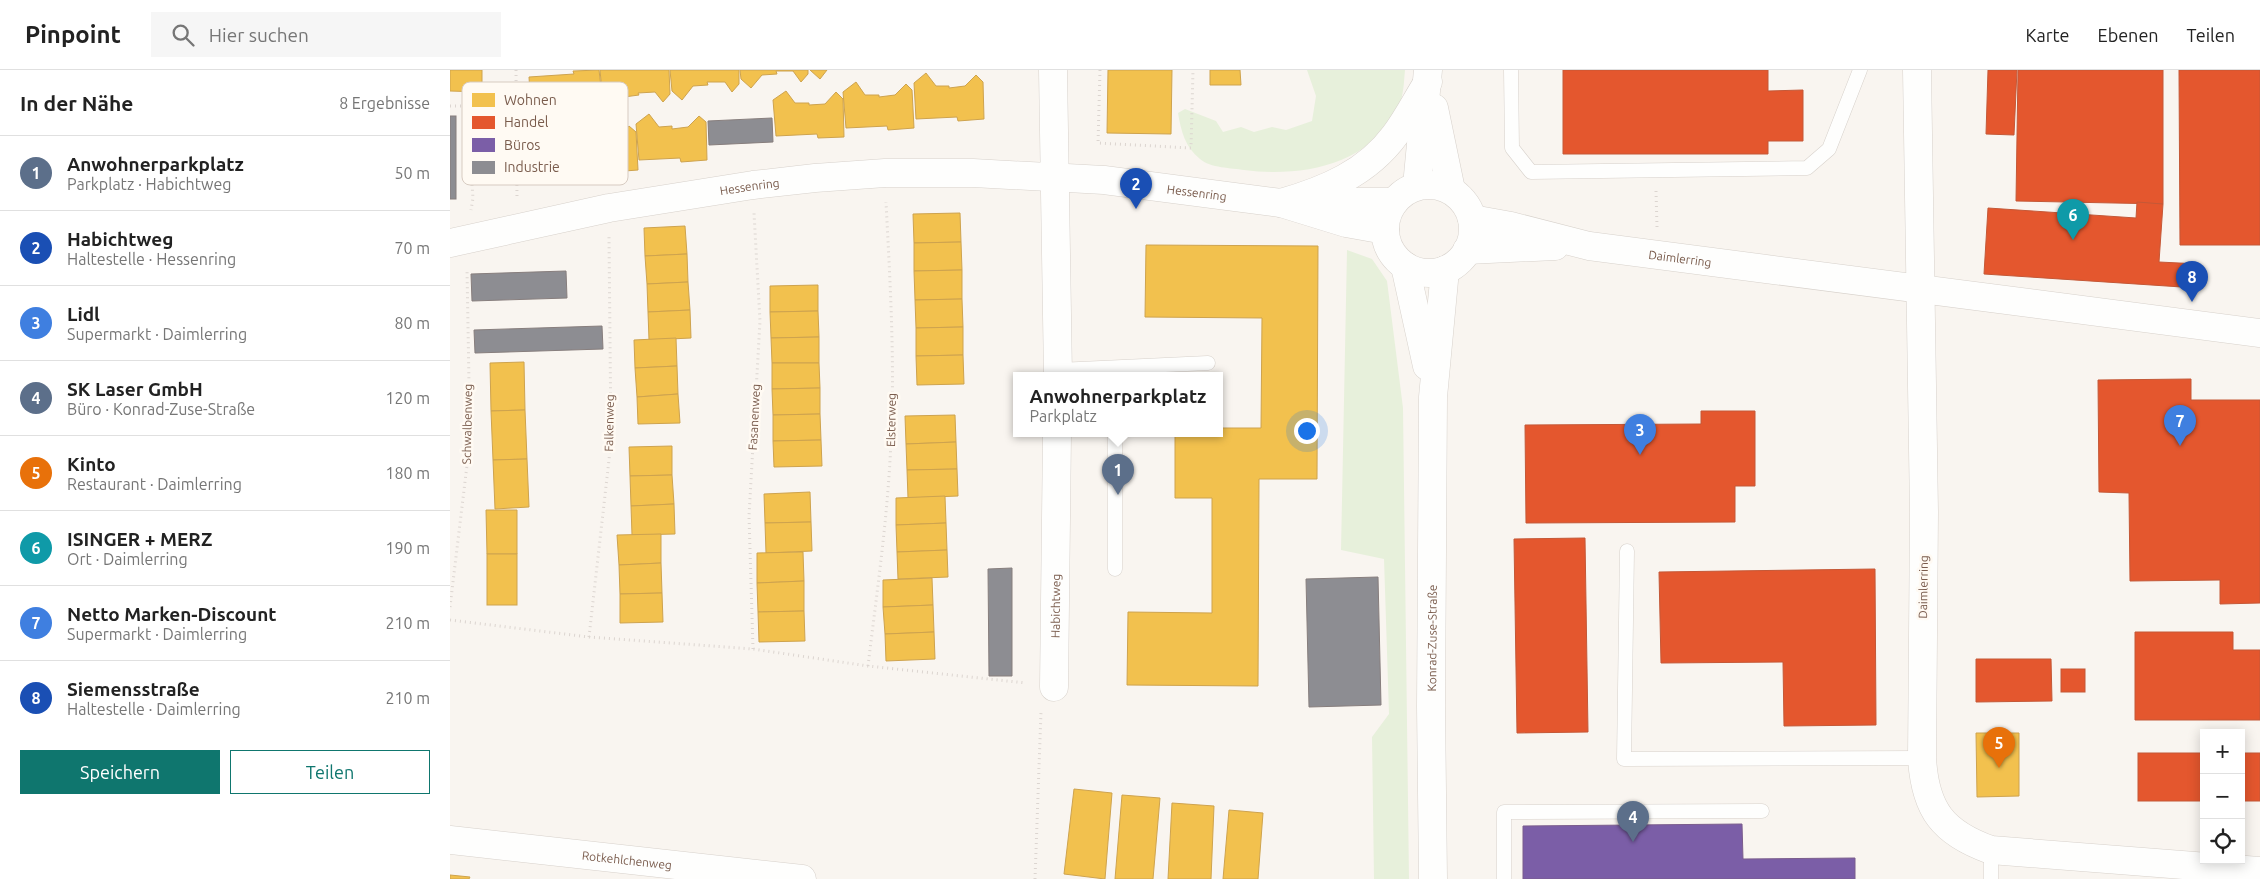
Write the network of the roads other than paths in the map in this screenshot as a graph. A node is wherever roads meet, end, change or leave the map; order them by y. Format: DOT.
graph roads {
  1 [pos="1053,70"];
  2 [pos="1511,70"];
  3 [pos="1860,70"];
  4 [pos="1917,70"];
  5 [pos="1428,76"];
  6 [pos="1054,177"];
  7 [pos="1417,186"];
  8 [pos="1450,190"];
  9 [pos="1394,202"];
  10 [pos="1281,203"];
  11 [pos="1472,219"];
  12 [pos="1385,230"];
  13 [pos="458,241"];
  14 [pos="1589,246"];
  15 [pos="1467,250"];
  16 [pos="1405,266"];
  17 [pos="1445,270"];
  18 [pos="1921,290"];
  19 [pos="2260,333"];
  20 [pos="1208,363"];
  21 [pos="1058,372"];
  22 [pos="1115,372"];
  23 [pos="1433,397"];
  24 [pos="1057,437"];
  25 [pos="1115,437"];
  26 [pos="1627,551"];
  27 [pos="1115,569"];
  28 [pos="1048,686"];
  29 [pos="1922,758"];
  30 [pos="1762,811"];
  31 [pos="450,840"];
  32 [pos="1991,850"];
  33 [pos="2260,870"];
  34 [pos="802,879"];
  35 [pos="1433,879"];
  36 [pos="1504,879"];
  37 [pos="1991,879"];
  1 -- 6 [label="street"];
  2 -- 3 [label="lane"];
  4 -- 18 [label="street"];
  5 -- 7 [label="street"];
  5 -- 8 [label="street"];
  5 -- 10 [label="street"];
  6 -- 10 [label="street, Hessenring"];
  6 -- 13 [label="street, Hessenring"];
  6 -- 21 [label="street"];
  7 -- 8 [label="street"];
  7 -- 9 [label="street"];
  8 -- 11 [label="street"];
  9 -- 10 [label="street, Hessenring"];
  9 -- 12 [label="street"];
  10 -- 12 [label="street, Hessenring"];
  11 -- 14 [label="street, Daimlerring"];
  11 -- 15 [label="street"];
  12 -- 16 [label="street, Konrad-Zuse-Straße"];
  14 -- 15 [label="street, Daimlerring"];
  14 -- 18 [label="street, Daimlerring"];
  15 -- 17 [label="street"];
  16 -- 17 [label="street"];
  16 -- 23 [label="street, Konrad-Zuse-Straße"];
  17 -- 23 [label="street, Konrad-Zuse-Straße"];
  18 -- 19 [label="street, Daimlerring"];
  18 -- 29 [label="street, Daimlerring"];
  20 -- 22 [label="lane"];
  23 -- 35 [label="street, Konrad-Zuse-Straße"];
  24 -- 28 [label="street, Habichtweg"];
  25 -- 27 [label="lane"];
  26 -- 29 [label="lane"];
  29 -- 32 [label="street, Daimlerring"];
  30 -- 36 [label="lane"];
  31 -- 34 [label="street, Rotkehlchenweg"];
  32 -- 33 [label="street, Daimlerring"];
  32 -- 37 [label="lane"];
}
